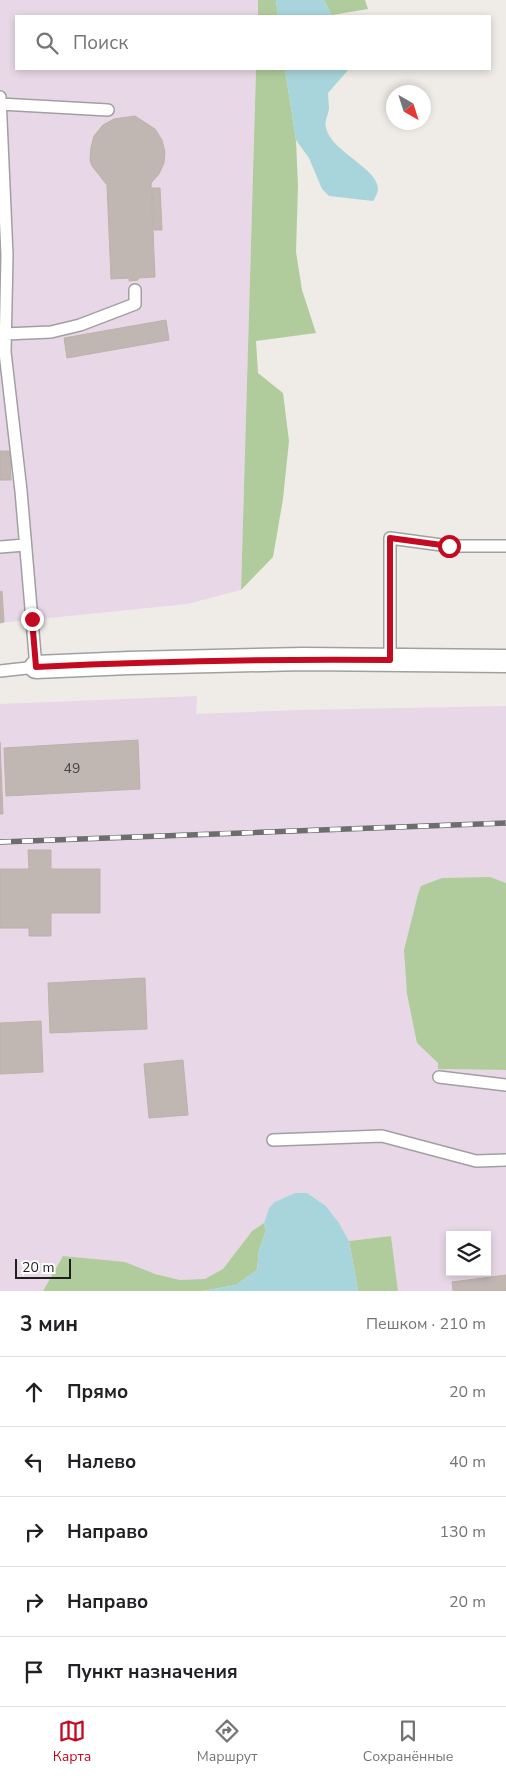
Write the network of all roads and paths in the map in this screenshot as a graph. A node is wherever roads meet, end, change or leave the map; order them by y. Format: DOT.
graph roads {
  1 [pos="0,97"];
  2 [pos="0,104"];
  3 [pos="108,110"];
  4 [pos="135,290"];
  5 [pos="2,321"];
  6 [pos="5,334"];
  7 [pos="26,545"];
  8 [pos="506,546"];
  9 [pos="0,547"];
  10 [pos="390,660"];
  11 [pos="506,661"];
  12 [pos="36,667"];
  13 [pos="0,671"];
  14 [pos="439,1077"];
  15 [pos="506,1085"];
  16 [pos="272,1140"];
  17 [pos="506,1160"];
  1 -- 2 [label="lane"];
  2 -- 3 [label="lane"];
  2 -- 5 [label="lane"];
  4 -- 6 [label="lane"];
  5 -- 6 [label="lane"];
  6 -- 7 [label="lane"];
  7 -- 9 [label="lane"];
  7 -- 12 [label="lane"];
  8 -- 10 [label="lane"];
  10 -- 11 [label="street"];
  10 -- 12 [label="street"];
  12 -- 13 [label="lane"];
  14 -- 15 [label="lane"];
  16 -- 17 [label="lane"];
}
